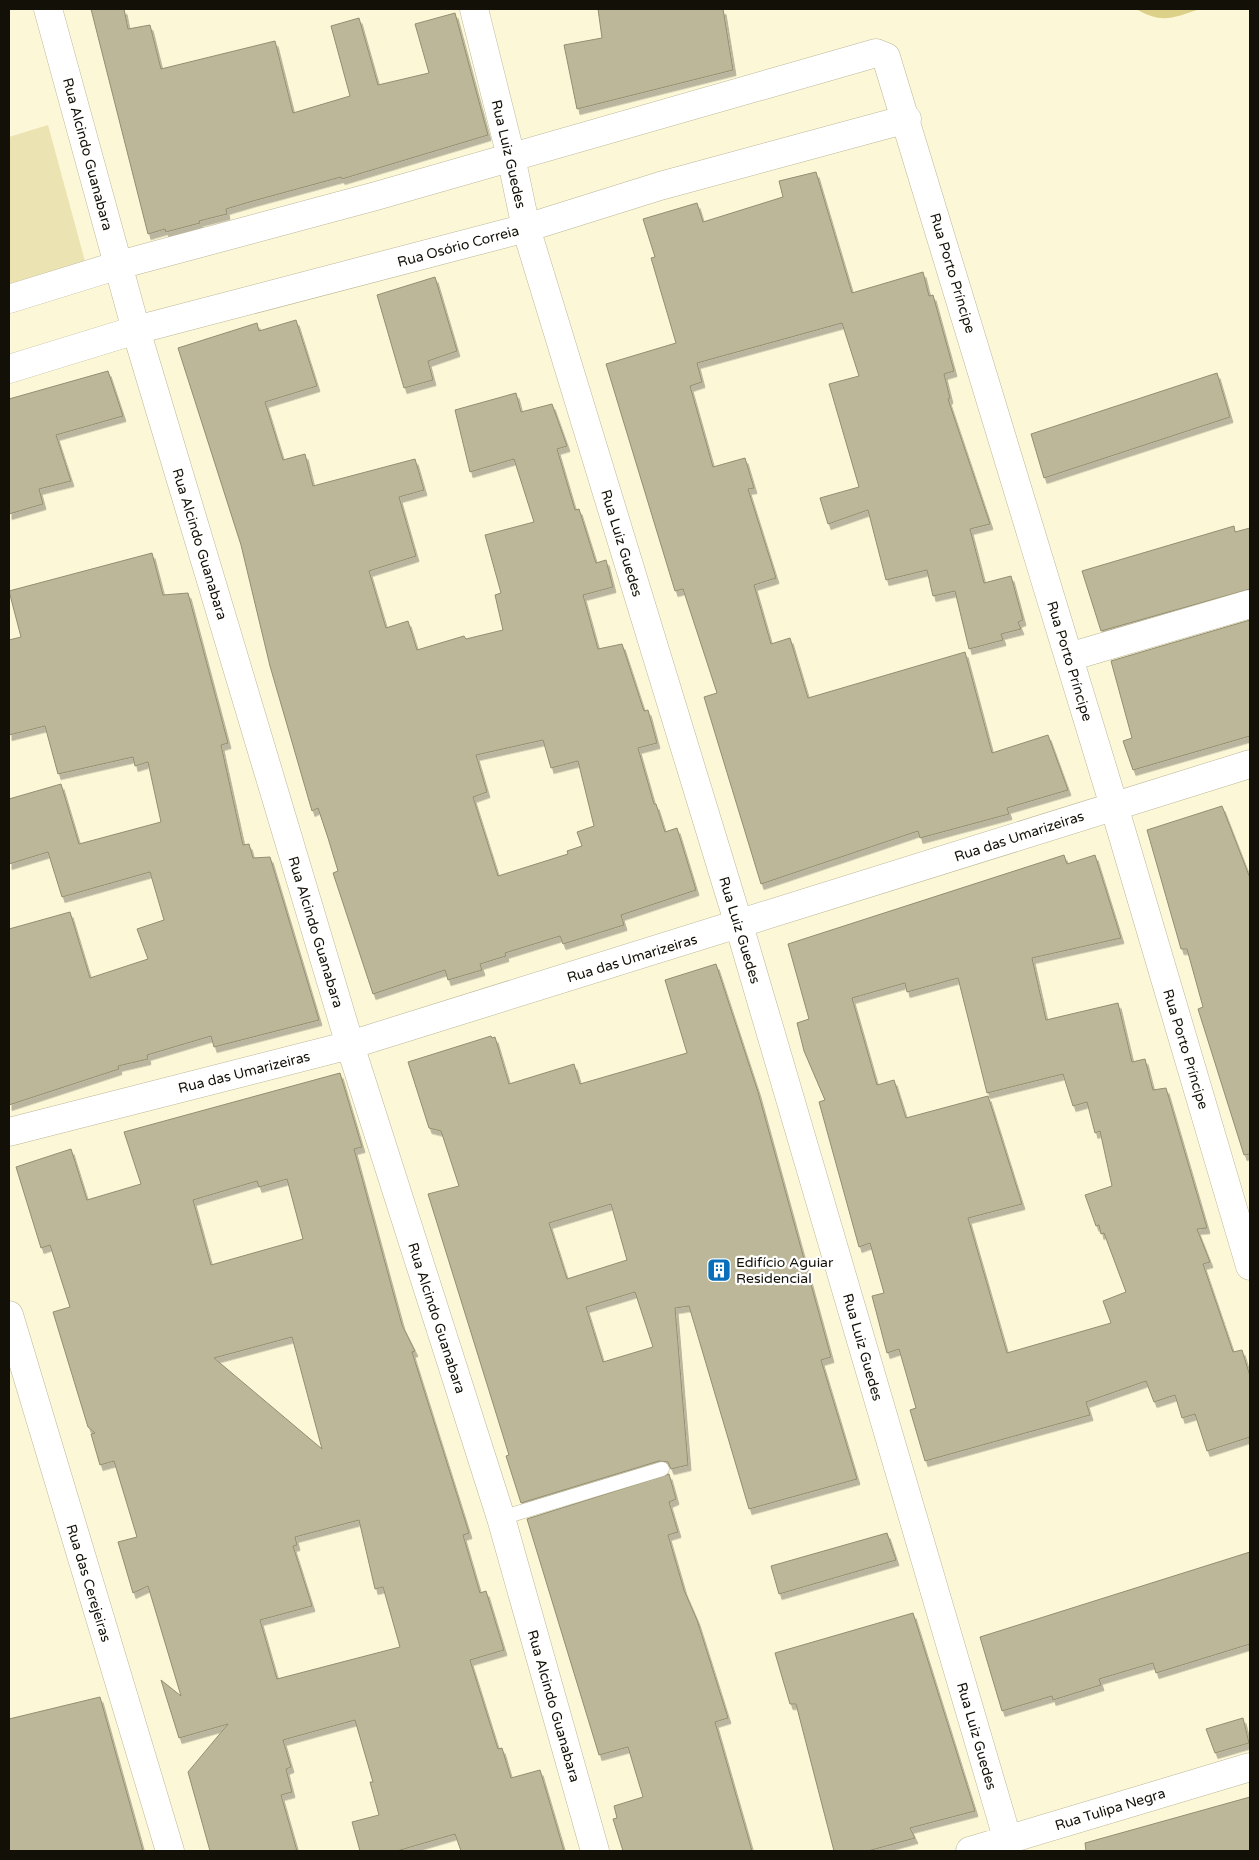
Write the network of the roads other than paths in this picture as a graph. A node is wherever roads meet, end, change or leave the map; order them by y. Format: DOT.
graph roads {
  1 [pos="48,9"];
  2 [pos="474,9"];
  3 [pos="907,119"];
  4 [pos="511,157"];
  5 [pos="526,228"];
  6 [pos="119,265"];
  7 [pos="9,299"];
  8 [pos="136,330"];
  9 [pos="9,369"];
  10 [pos="1250,604"];
  11 [pos="1069,657"];
  12 [pos="1250,764"];
  13 [pos="1114,806"];
  14 [pos="739,925"];
  15 [pos="350,1045"];
  16 [pos="9,1132"];
  17 [pos="1250,1266"];
  18 [pos="9,1316"];
  19 [pos="662,1469"];
  20 [pos="501,1518"];
  21 [pos="1250,1767"];
  22 [pos="1006,1846"];
  23 [pos="170,1851"];
  24 [pos="595,1851"];
  25 [pos="970,1851"];
  1 -- 6 [label="street, Rua Alcindo Guanabara"];
  2 -- 4 [label="street, Rua Luiz Guedes"];
  3 -- 4 [label="street, Rua Porto Príncipe"];
  3 -- 5 [label="street, Rua Osório Correia"];
  3 -- 11 [label="street, Rua Porto Príncipe"];
  4 -- 5 [label="street, Rua Luiz Guedes"];
  4 -- 6 [label="street"];
  5 -- 8 [label="street, Rua Osório Correia"];
  5 -- 14 [label="street, Rua Luiz Guedes"];
  6 -- 7 [label="street"];
  6 -- 8 [label="street, Rua Alcindo Guanabara"];
  8 -- 9 [label="street, Rua Osório Correia"];
  8 -- 15 [label="street, Rua Alcindo Guanabara"];
  10 -- 11 [label="street"];
  11 -- 13 [label="street, Rua Porto Príncipe"];
  12 -- 13 [label="street, Rua das Umarizeiras"];
  13 -- 14 [label="street, Rua das Umarizeiras"];
  13 -- 17 [label="street, Rua Porto Príncipe"];
  14 -- 15 [label="street, Rua das Umarizeiras"];
  14 -- 22 [label="street, Rua Luiz Guedes"];
  15 -- 16 [label="street, Rua das Umarizeiras"];
  15 -- 20 [label="street, Rua Alcindo Guanabara"];
  18 -- 23 [label="street, Rua das Cerejeiras"];
  19 -- 20 [label="lane"];
  20 -- 24 [label="street, Rua Alcindo Guanabara"];
  21 -- 22 [label="street, Rua Tulipa Negra"];
  22 -- 25 [label="street, Rua Tulipa Negra"];
}
